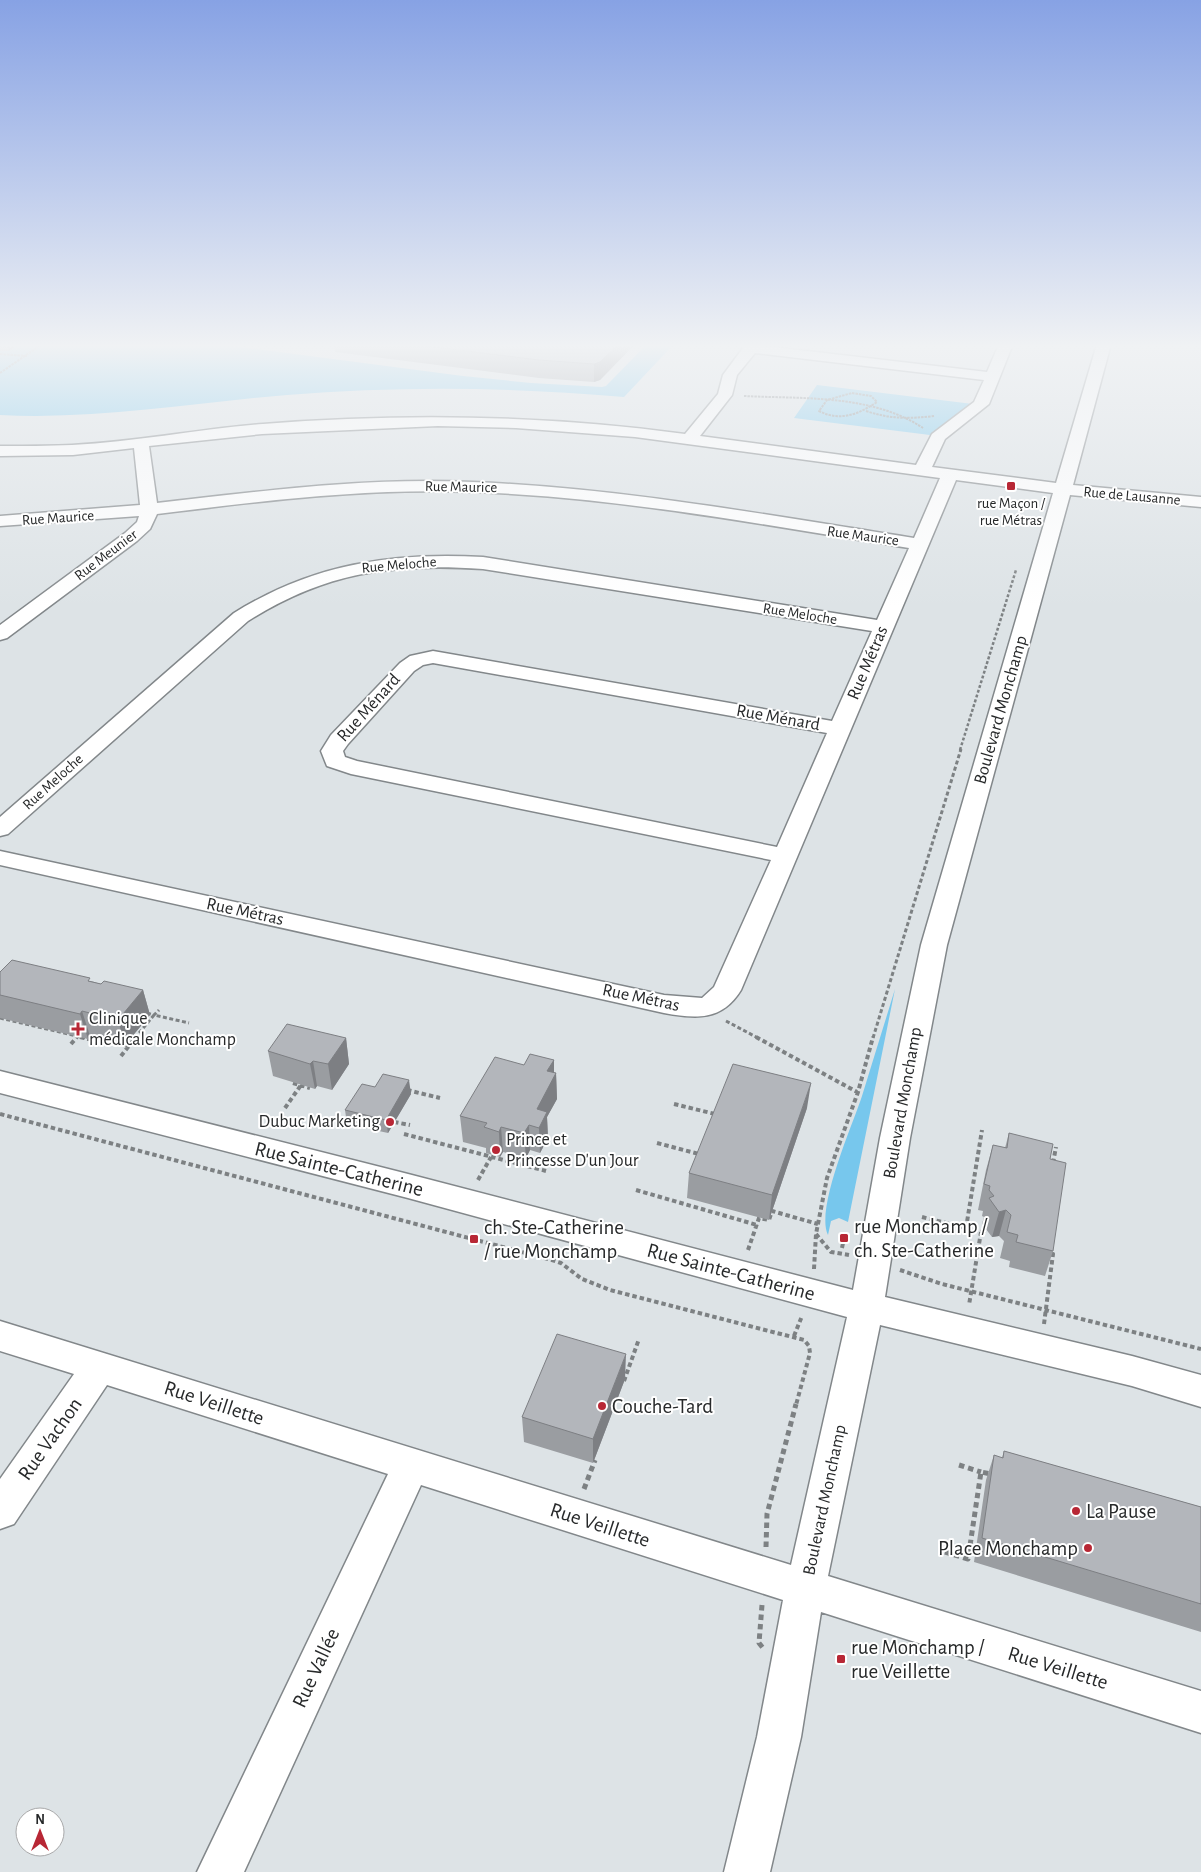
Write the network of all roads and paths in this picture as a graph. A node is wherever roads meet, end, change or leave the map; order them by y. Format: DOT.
graph roads {
  1 [pos="250,431"];
  2 [pos="620,431"];
  3 [pos="695,431"];
  4 [pos="946,431"];
  5 [pos="1079,431"];
  6 [pos="690,438"];
  7 [pos="141,444"];
  8 [pos="0,451"];
  9 [pos="922,470"];
  10 [pos="950,474"];
  11 [pos="1062,489"];
  12 [pos="1201,502"];
  13 [pos="149,510"];
  14 [pos="0,521"];
  15 [pos="920,544"];
  16 [pos="1018,564"];
  17 [pos="884,627"];
  18 [pos="0,634"];
  19 [pos="840,729"];
  20 [pos="0,829"];
  21 [pos="785,856"];
  22 [pos="0,858"];
  23 [pos="158,1010"];
  24 [pos="141,1012"];
  25 [pos="154,1015"];
  26 [pos="719,1017"];
  27 [pos="0,1018"];
  28 [pos="189,1023"];
  29 [pos="77,1037"];
  30 [pos="71,1044"];
  31 [pos="129,1046"];
  32 [pos="121,1056"];
  33 [pos="0,1082"];
  34 [pos="293,1083"];
  35 [pos="301,1085"];
  36 [pos="310,1088"];
  37 [pos="405,1090"];
  38 [pos="858,1092"];
  39 [pos="440,1098"];
  40 [pos="674,1104"];
  41 [pos="285,1108"];
  42 [pos="0,1114"];
  43 [pos="720,1116"];
  44 [pos="394,1122"];
  45 [pos="410,1125"];
  46 [pos="982,1130"];
  47 [pos="404,1134"];
  48 [pos="657,1143"];
  49 [pos="1056,1147"];
  50 [pos="492,1156"];
  51 [pos="704,1156"];
  52 [pos="546,1171"];
  53 [pos="1051,1171"];
  54 [pos="477,1183"];
  55 [pos="636,1190"];
  56 [pos="922,1217"];
  57 [pos="818,1224"];
  58 [pos="757,1225"];
  59 [pos="966,1228"];
  60 [pos="987,1230"];
  61 [pos="981,1232"];
  62 [pos="816,1234"];
  63 [pos="844,1238"];
  64 [pos="842,1248"];
  65 [pos="748,1251"];
  66 [pos="840,1253"];
  67 [pos="1049,1254"];
  68 [pos="814,1266"];
  69 [pos="915,1276"];
  70 [pos="972,1291"];
  71 [pos="866,1306"];
  72 [pos="969,1307"];
  73 [pos="1045,1310"];
  74 [pos="803,1314"];
  75 [pos="1043,1326"];
  76 [pos="0,1336"];
  77 [pos="794,1336"];
  78 [pos="639,1339"];
  79 [pos="1201,1349"];
  80 [pos="99,1367"];
  81 [pos="622,1388"];
  82 [pos="1201,1391"];
  83 [pos="596,1455"];
  84 [pos="411,1465"];
  85 [pos="959,1465"];
  86 [pos="981,1472"];
  87 [pos="996,1476"];
  88 [pos="580,1499"];
  89 [pos="0,1511"];
  90 [pos="766,1541"];
  91 [pos="945,1552"];
  92 [pos="806,1589"];
  93 [pos="1201,1712"];
  94 [pos="220,1872"];
  95 [pos="747,1872"];
  1 -- 7 [label="street, Rue de Lausanne"];
  2 -- 6 [label="street, Rue de Lausanne"];
  3 -- 6 [label="street"];
  4 -- 9 [label="street"];
  5 -- 11 [label="street, Boulevard Monchamp"];
  6 -- 9 [label="street, Rue de Lausanne"];
  7 -- 8 [label="street, Rue de Lausanne"];
  7 -- 13 [label="street, Rue Meunier"];
  9 -- 10 [label="street, Rue de Lausanne"];
  10 -- 11 [label="street, Rue de Lausanne"];
  10 -- 15 [label="street, Rue Métras"];
  11 -- 12 [label="street, Rue de Lausanne"];
  11 -- 71 [label="street, Boulevard Monchamp"];
  13 -- 14 [label="street, Rue Maurice"];
  13 -- 15 [label="street, Rue Maurice"];
  13 -- 18 [label="street, Rue Meunier"];
  15 -- 17 [label="street, Rue Métras"];
  16 -- 38 [label="path, Boulevard Monchamp"];
  17 -- 19 [label="street, Rue Métras"];
  17 -- 20 [label="street, Rue Meloche"];
  19 -- 21 [label="street, Rue Métras"];
  19 -- 21 [label="street, Rue Ménard"];
  21 -- 22 [label="street, Rue Métras"];
  23 -- 25 [label="path"];
  24 -- 25 [label="path"];
  25 -- 28 [label="path"];
  25 -- 31 [label="path"];
  26 -- 38 [label="path"];
  27 -- 29 [label="path"];
  29 -- 30 [label="path"];
  29 -- 31 [label="path"];
  31 -- 32 [label="path"];
  33 -- 71 [label="street, Rue Sainte-Catherine"];
  34 -- 35 [label="path"];
  35 -- 36 [label="path"];
  35 -- 41 [label="path"];
  37 -- 39 [label="path"];
  38 -- 57 [label="path, Boulevard Monchamp"];
  40 -- 43 [label="path"];
  42 -- 77 [label="path, Rue Sainte-Catherine"];
  44 -- 45 [label="path"];
  46 -- 59 [label="path"];
  47 -- 50 [label="path"];
  48 -- 51 [label="path"];
  49 -- 53 [label="path"];
  50 -- 52 [label="path"];
  50 -- 54 [label="path"];
  55 -- 58 [label="path"];
  56 -- 59 [label="path"];
  57 -- 58 [label="path"];
  57 -- 62 [label="path, Boulevard Monchamp"];
  58 -- 65 [label="path"];
  59 -- 61 [label="path"];
  60 -- 61 [label="path"];
  61 -- 70 [label="path"];
  62 -- 66 [label="path"];
  62 -- 68 [label="path, Boulevard Monchamp"];
  63 -- 64 [label="path"];
  67 -- 73 [label="path"];
  69 -- 70 [label="path"];
  70 -- 72 [label="path"];
  70 -- 73 [label="path"];
  71 -- 82 [label="street, Rue Sainte-Catherine"];
  71 -- 92 [label="street, Boulevard Monchamp"];
  73 -- 75 [label="path"];
  73 -- 79 [label="path"];
  74 -- 77 [label="path"];
  76 -- 80 [label="street, Rue Veillette"];
  77 -- 90 [label="path"];
  78 -- 81 [label="path"];
  80 -- 84 [label="street, Rue Veillette"];
  80 -- 89 [label="street, Rue Vachon"];
  83 -- 88 [label="path"];
  84 -- 92 [label="street, Rue Veillette"];
  84 -- 94 [label="street, Rue Vallée"];
  85 -- 86 [label="path"];
  86 -- 87 [label="path"];
  86 -- 91 [label="path"];
  92 -- 93 [label="street, Rue Veillette"];
  92 -- 95 [label="street, Boulevard Monchamp"];
}
